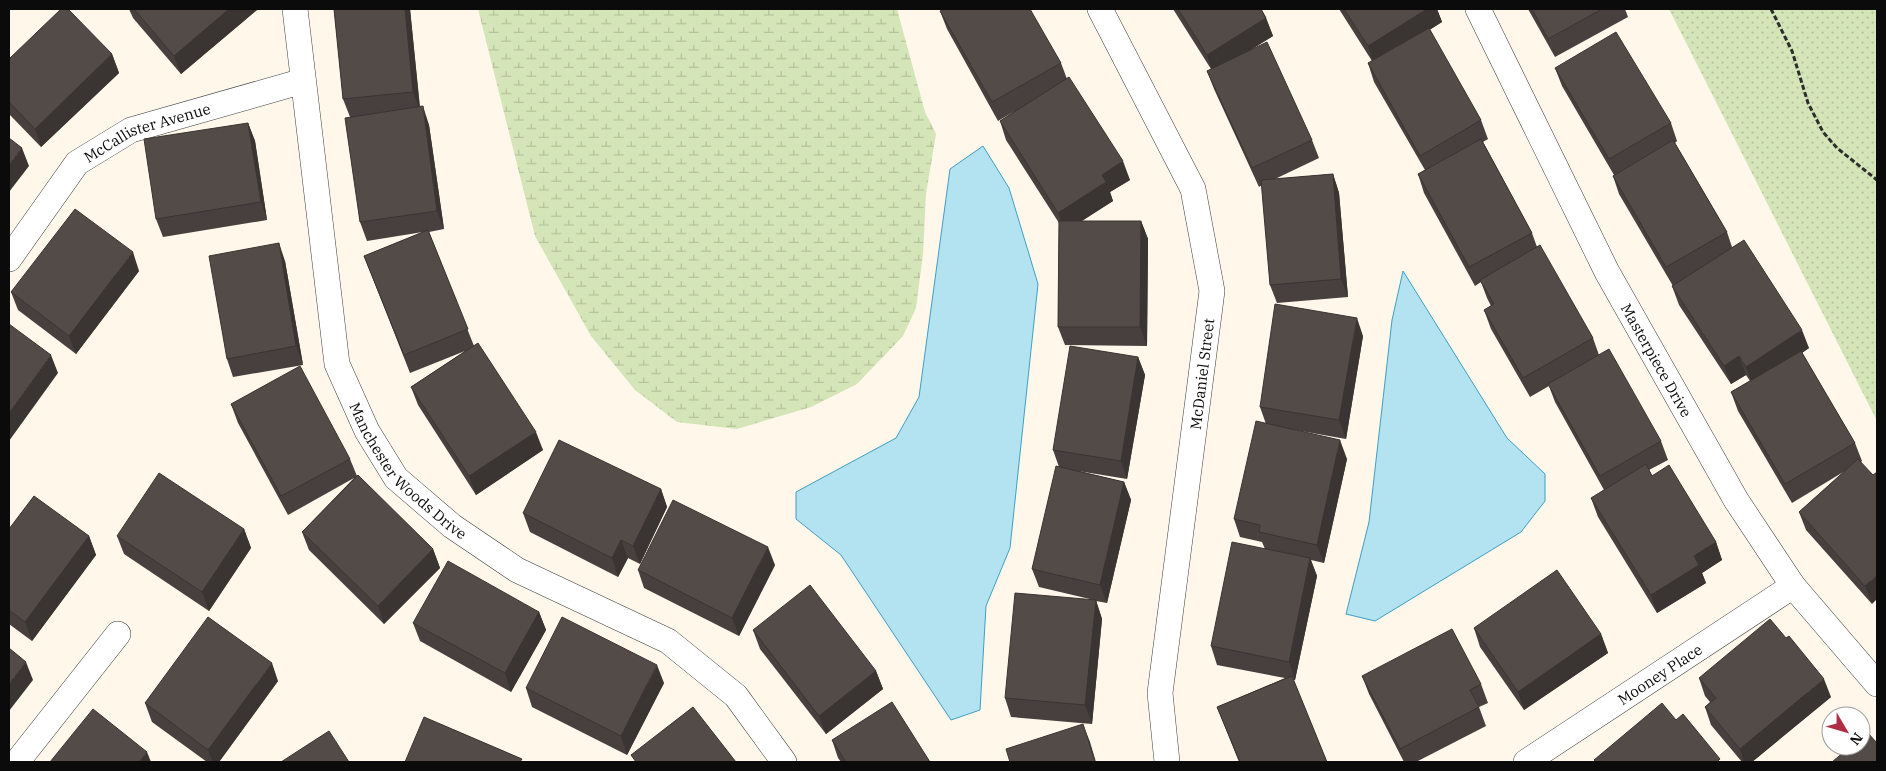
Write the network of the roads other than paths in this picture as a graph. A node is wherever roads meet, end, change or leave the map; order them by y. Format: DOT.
graph roads {
  1 [pos="295,9"];
  2 [pos="1100,9"];
  3 [pos="1478,9"];
  4 [pos="303,81"];
  5 [pos="9,259"];
  6 [pos="1793,586"];
  7 [pos="118,634"];
  8 [pos="1877,684"];
  9 [pos="16,762"];
  10 [pos="784,762"];
  11 [pos="1167,762"];
  12 [pos="1526,762"];
  1 -- 4 [label="street, Manchester Woods Drive"];
  2 -- 11 [label="street, McDaniel Street"];
  3 -- 6 [label="street, Masterpiece Drive"];
  4 -- 5 [label="street, McCallister Avenue"];
  4 -- 10 [label="street, Manchester Woods Drive"];
  6 -- 8 [label="street, Masterpiece Drive"];
  6 -- 12 [label="street, Mooney Place"];
  7 -- 9 [label="street"];
}
